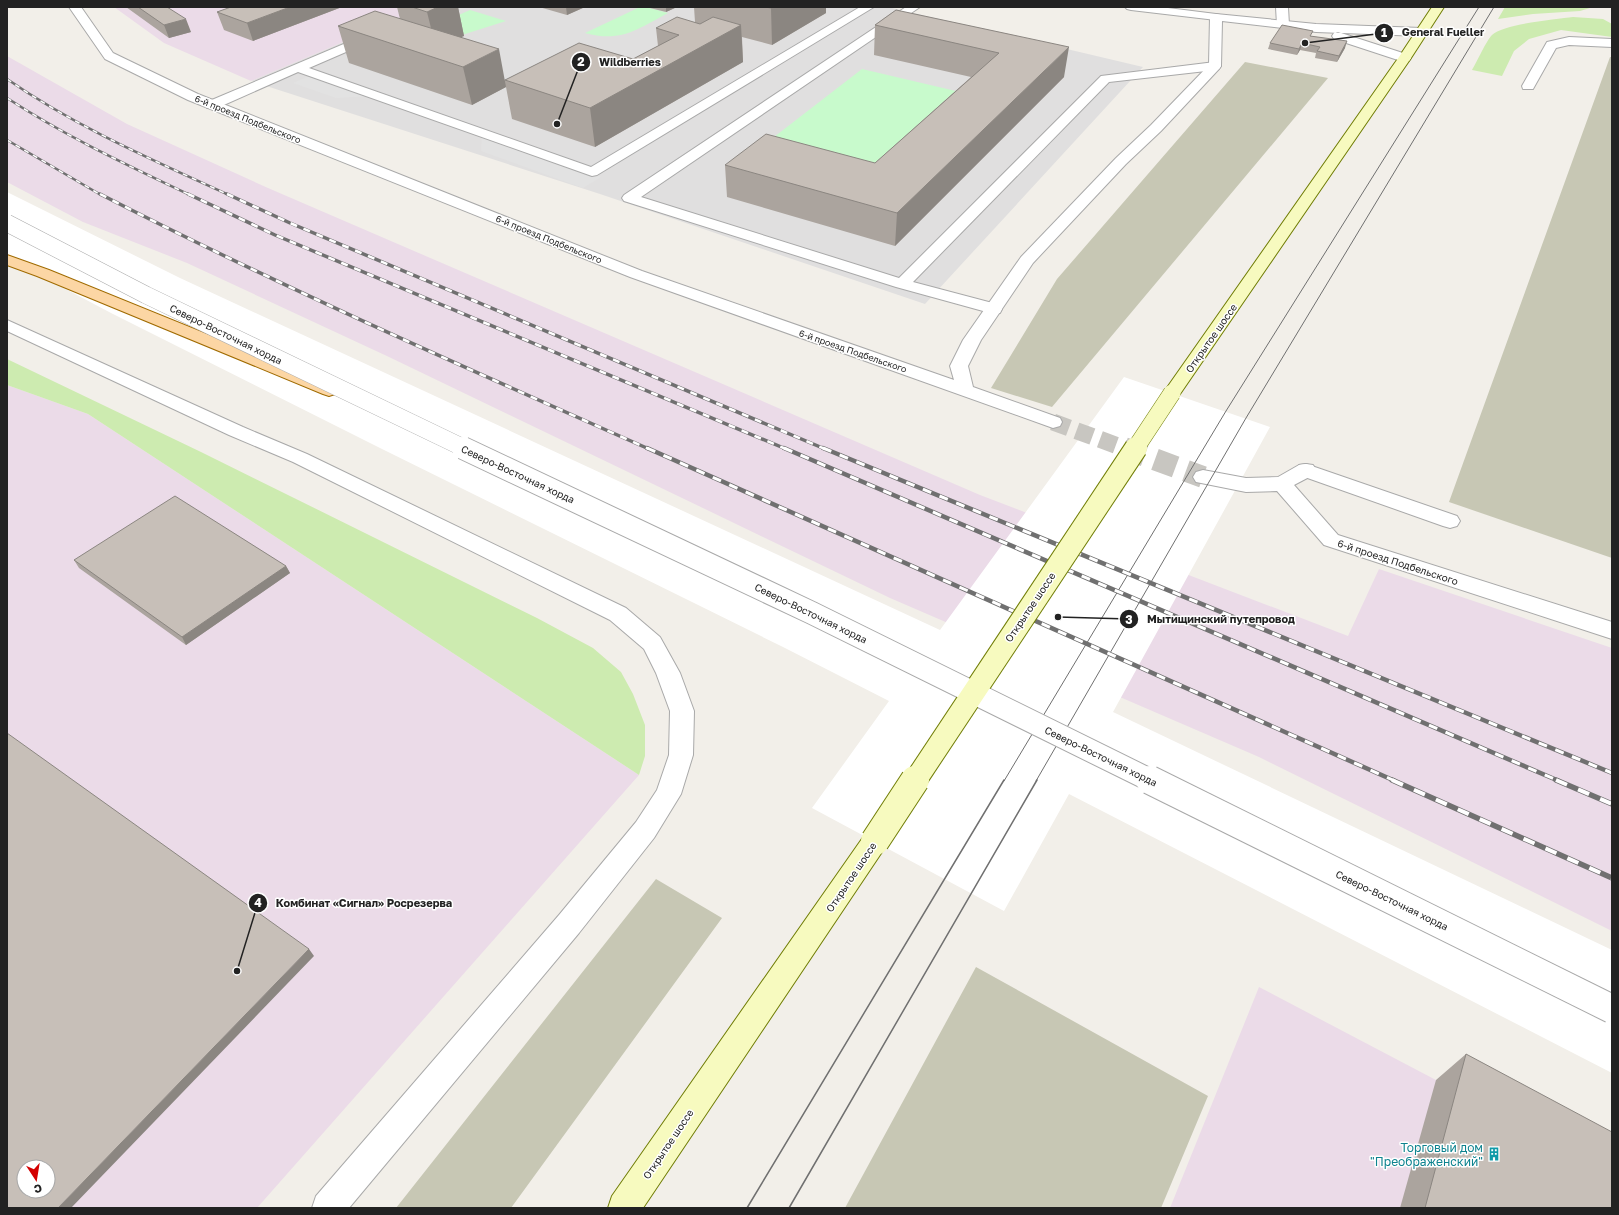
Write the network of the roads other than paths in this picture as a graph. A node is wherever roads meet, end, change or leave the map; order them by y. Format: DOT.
graph roads {
  1 [pos="75,7"];
  2 [pos="868,7"];
  3 [pos="914,7"];
  4 [pos="1131,7"];
  5 [pos="1282,7"];
  6 [pos="1438,7"];
  7 [pos="1216,17"];
  8 [pos="1283,25"];
  9 [pos="1316,28"];
  10 [pos="382,32"];
  11 [pos="1421,32"];
  12 [pos="1612,43"];
  13 [pos="1405,58"];
  14 [pos="1215,66"];
  15 [pos="298,68"];
  16 [pos="1528,86"];
  17 [pos="212,105"];
  18 [pos="7,223"];
  19 [pos="7,260"];
  20 [pos="902,284"];
  21 [pos="994,309"];
  22 [pos="7,325"];
  23 [pos="965,390"];
  24 [pos="1053,422"];
  25 [pos="1203,477"];
  26 [pos="1282,484"];
  27 [pos="1450,521"];
  28 [pos="1612,631"];
  29 [pos="1612,1009"];
  30 [pos="1612,1020"];
  31 [pos="328,1208"];
  32 [pos="624,1208"];
  1 -- 17 [label="street, 6-й проезд Подбельского"];
  2 -- 15 [label="street"];
  3 -- 20 [label="street"];
  4 -- 7 [label="street"];
  5 -- 8 [label="street"];
  6 -- 11 [label="main road, Открытое шоссе"];
  7 -- 8 [label="street"];
  7 -- 14 [label="street"];
  8 -- 9 [label="street"];
  9 -- 11 [label="street"];
  9 -- 13 [label="street"];
  10 -- 15 [label="street"];
  11 -- 13 [label="main road, Открытое шоссе"];
  12 -- 16 [label="street"];
  13 -- 32 [label="main road, Открытое шоссе, bridge"];
  14 -- 20 [label="street"];
  14 -- 21 [label="street"];
  15 -- 17 [label="street"];
  17 -- 23 [label="street, 6-й проезд Подбельского"];
  18 -- 29 [label="street, Северо-Восточная хорда, bridge"];
  19 -- 30 [label="main road, Северо-Восточная хорда"];
  20 -- 21 [label="street"];
  21 -- 23 [label="street"];
  22 -- 31 [label="street"];
  23 -- 24 [label="street, 6-й проезд Подбельского"];
  25 -- 26 [label="street"];
  26 -- 27 [label="street"];
  26 -- 28 [label="street, 6-й проезд Подбельского"];
}
